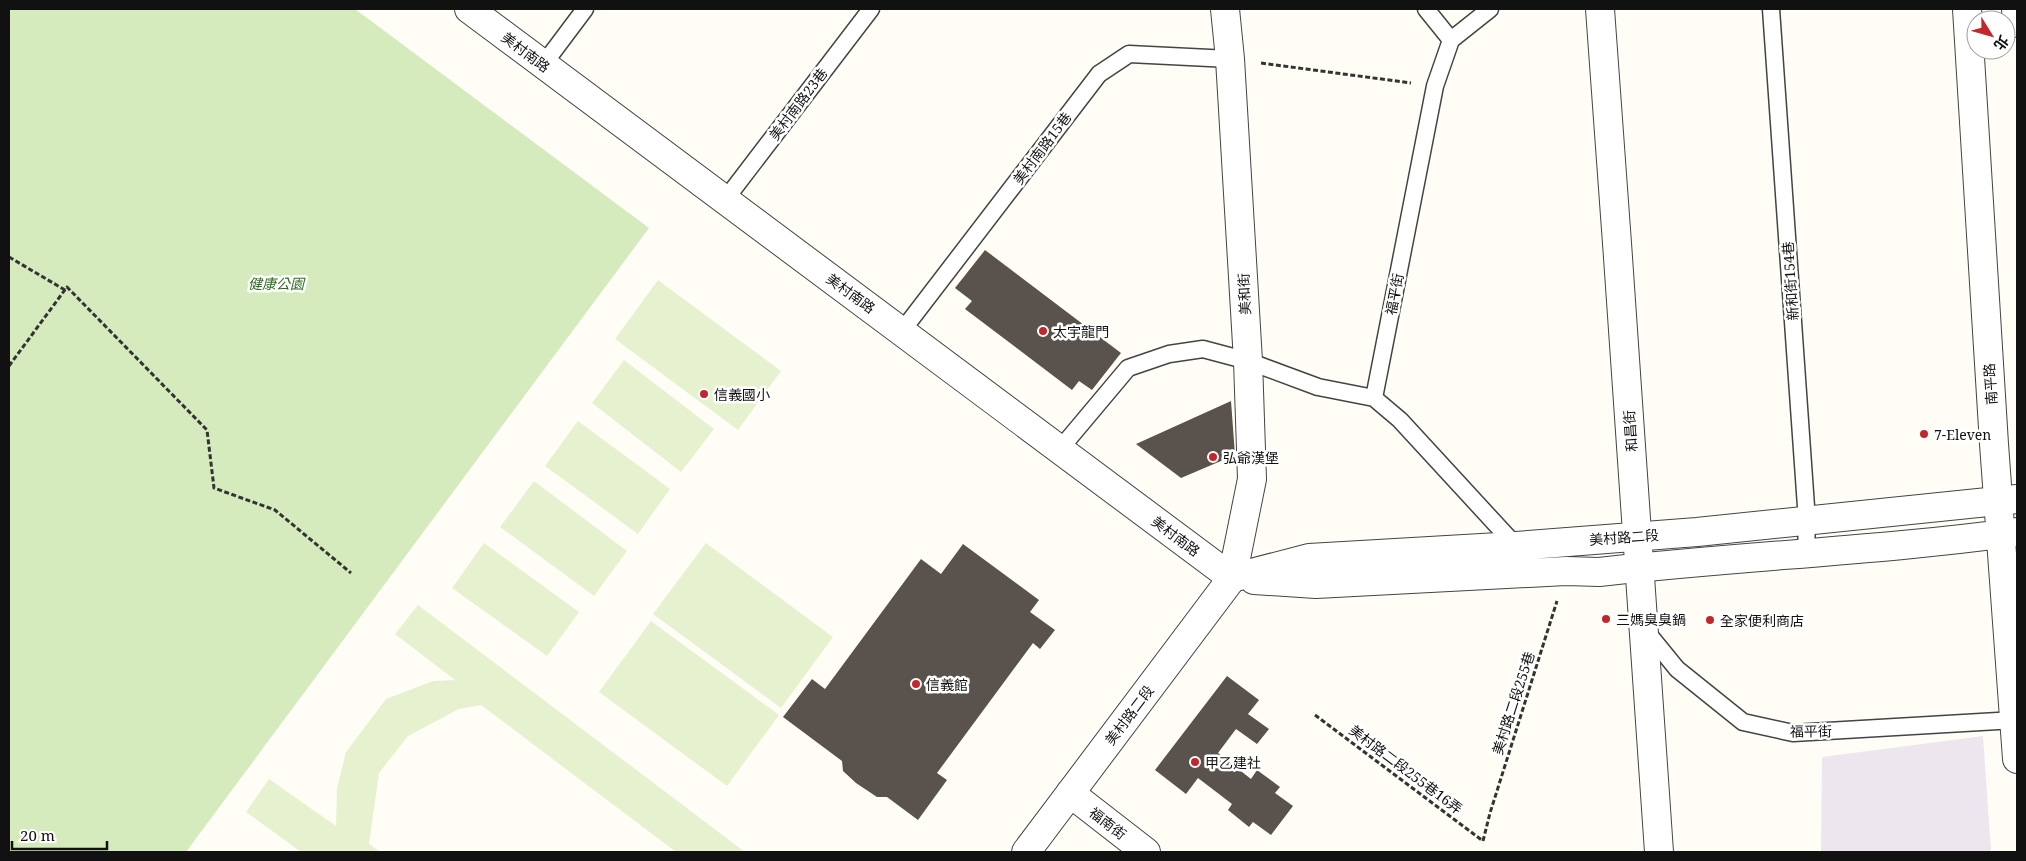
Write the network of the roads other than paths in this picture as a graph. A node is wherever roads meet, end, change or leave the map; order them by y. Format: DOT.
graph roads {
  1 [pos="469,9"];
  2 [pos="585,9"];
  3 [pos="871,9"];
  4 [pos="1225,9"];
  5 [pos="1426,9"];
  6 [pos="1490,9"];
  7 [pos="1600,9"];
  8 [pos="1771,9"];
  9 [pos="1966,9"];
  10 [pos="2016,9"];
  11 [pos="2017,23"];
  12 [pos="1451,40"];
  13 [pos="1230,59"];
  14 [pos="543,65"];
  15 [pos="725,200"];
  16 [pos="902,331"];
  17 [pos="1248,361"];
  18 [pos="1374,398"];
  19 [pos="1060,449"];
  20 [pos="2008,499"];
  21 [pos="1806,521"];
  22 [pos="2010,533"];
  23 [pos="1637,536"];
  24 [pos="1516,546"];
  25 [pos="1806,552"];
  26 [pos="1641,567"];
  27 [pos="1232,578"];
  28 [pos="1646,630"];
  29 [pos="2015,720"];
  30 [pos="2017,759"];
  31 [pos="1070,793"];
  32 [pos="1026,852"];
  33 [pos="1146,852"];
  34 [pos="1659,852"];
  1 -- 14 [label="street, 美村南路"];
  2 -- 14 [label="lane"];
  3 -- 15 [label="lane, 美村南路23巷"];
  4 -- 13 [label="street, 美和街"];
  5 -- 12 [label="lane"];
  6 -- 12 [label="lane"];
  7 -- 23 [label="street, 和昌街"];
  8 -- 21 [label="lane, 新和街154巷"];
  9 -- 20 [label="street, 南平路"];
  10 -- 11 [label="street"];
  12 -- 18 [label="lane, 福平街"];
  13 -- 16 [label="lane, 美村南路15巷"];
  13 -- 17 [label="street, 美和街"];
  14 -- 15 [label="street, 美村南路"];
  15 -- 16 [label="street, 美村南路"];
  16 -- 19 [label="street, 美村南路"];
  17 -- 18 [label="lane"];
  17 -- 19 [label="lane"];
  17 -- 27 [label="street, 美和街"];
  18 -- 24 [label="lane"];
  19 -- 27 [label="street, 美村南路"];
  20 -- 21 [label="street, 美村路二段"];
  20 -- 22 [label="street, 南平路"];
  21 -- 23 [label="street, 美村路二段"];
  21 -- 25 [label="lane, 新和街154巷"];
  22 -- 25 [label="street"];
  22 -- 29 [label="street, 南平路"];
  23 -- 24 [label="street, 美村路二段"];
  23 -- 26 [label="street, 和昌街"];
  24 -- 27 [label="street, 美村路二段"];
  25 -- 26 [label="street"];
  26 -- 27 [label="street"];
  26 -- 28 [label="street, 和昌街"];
  27 -- 31 [label="street, 美村路二段"];
  28 -- 29 [label="lane, 福平街"];
  28 -- 34 [label="street, 和昌街"];
  29 -- 30 [label="street, 南平路"];
  31 -- 32 [label="street, 美村路二段"];
  31 -- 33 [label="street, 福南街"];
}
